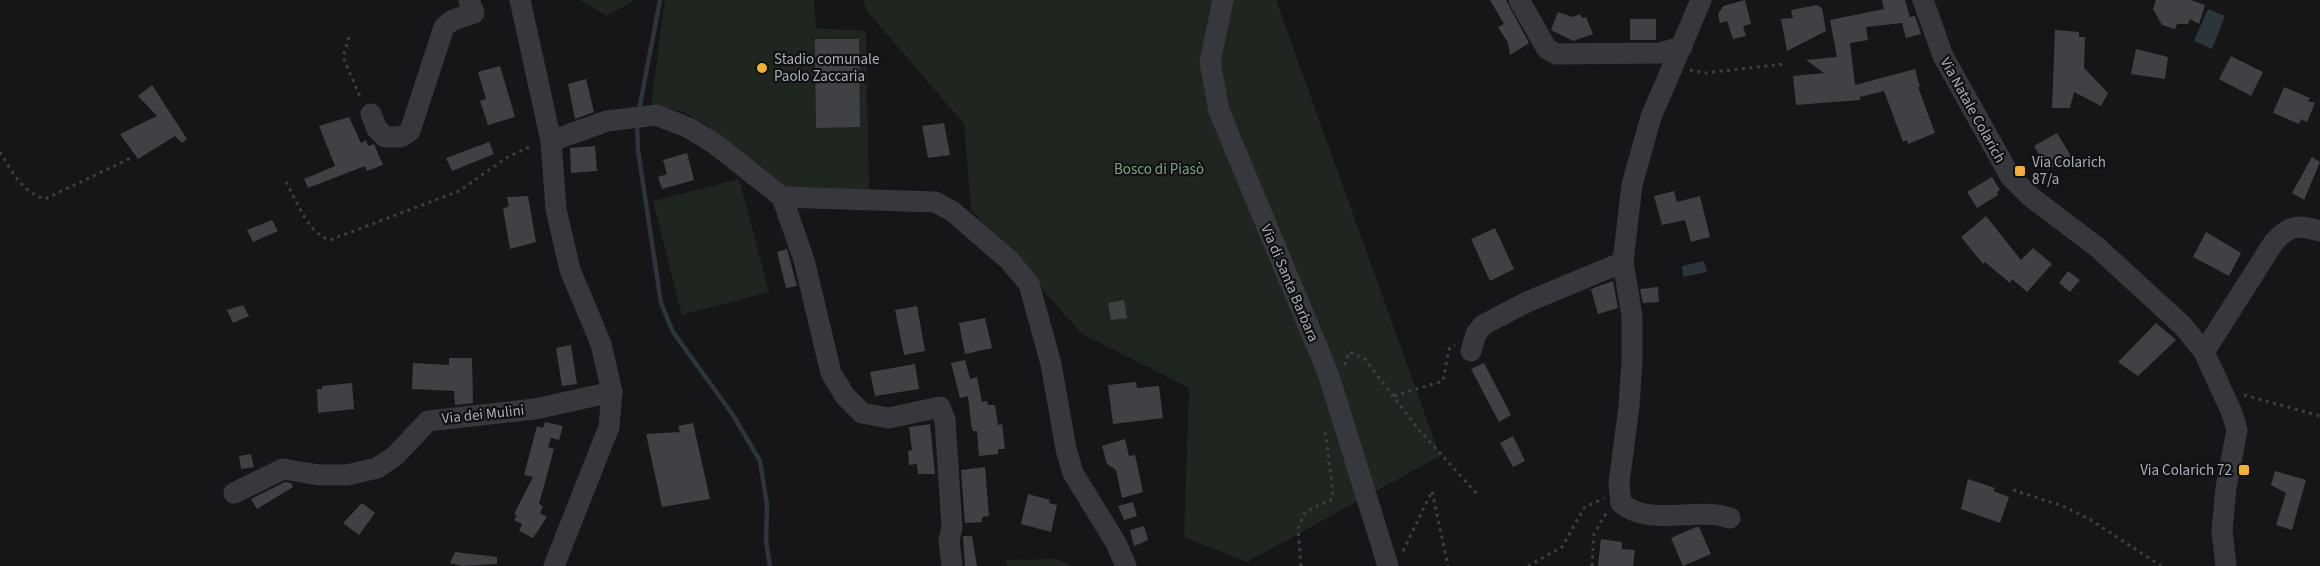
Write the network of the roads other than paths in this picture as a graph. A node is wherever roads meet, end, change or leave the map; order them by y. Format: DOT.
graph roads {
  1 [pos="469,0"];
  2 [pos="520,0"];
  3 [pos="1223,0"];
  4 [pos="1519,0"];
  5 [pos="1701,0"];
  6 [pos="1923,0"];
  7 [pos="1678,57"];
  8 [pos="371,114"];
  9 [pos="551,141"];
  10 [pos="782,197"];
  11 [pos="2320,231"];
  12 [pos="1623,262"];
  13 [pos="1473,342"];
  14 [pos="2204,352"];
  15 [pos="612,392"];
  16 [pos="234,493"];
  17 [pos="1730,518"];
  18 [pos="1395,561"];
  19 [pos="554,566"];
  20 [pos="952,566"];
  21 [pos="1125,566"];
  22 [pos="2226,566"];
  1 -- 8 [label="street"];
  2 -- 9 [label="street"];
  3 -- 18 [label="street, Via di Santa Barbara"];
  4 -- 7 [label="street"];
  5 -- 7 [label="street"];
  6 -- 14 [label="street, Via Natale Colarich"];
  7 -- 12 [label="street"];
  9 -- 10 [label="street"];
  9 -- 15 [label="street"];
  10 -- 20 [label="street"];
  10 -- 21 [label="street"];
  11 -- 14 [label="street"];
  12 -- 13 [label="street"];
  12 -- 17 [label="street"];
  14 -- 22 [label="street, Via Natale Colarich"];
  15 -- 16 [label="street, Via dei Mulini"];
  15 -- 19 [label="street"];
}
